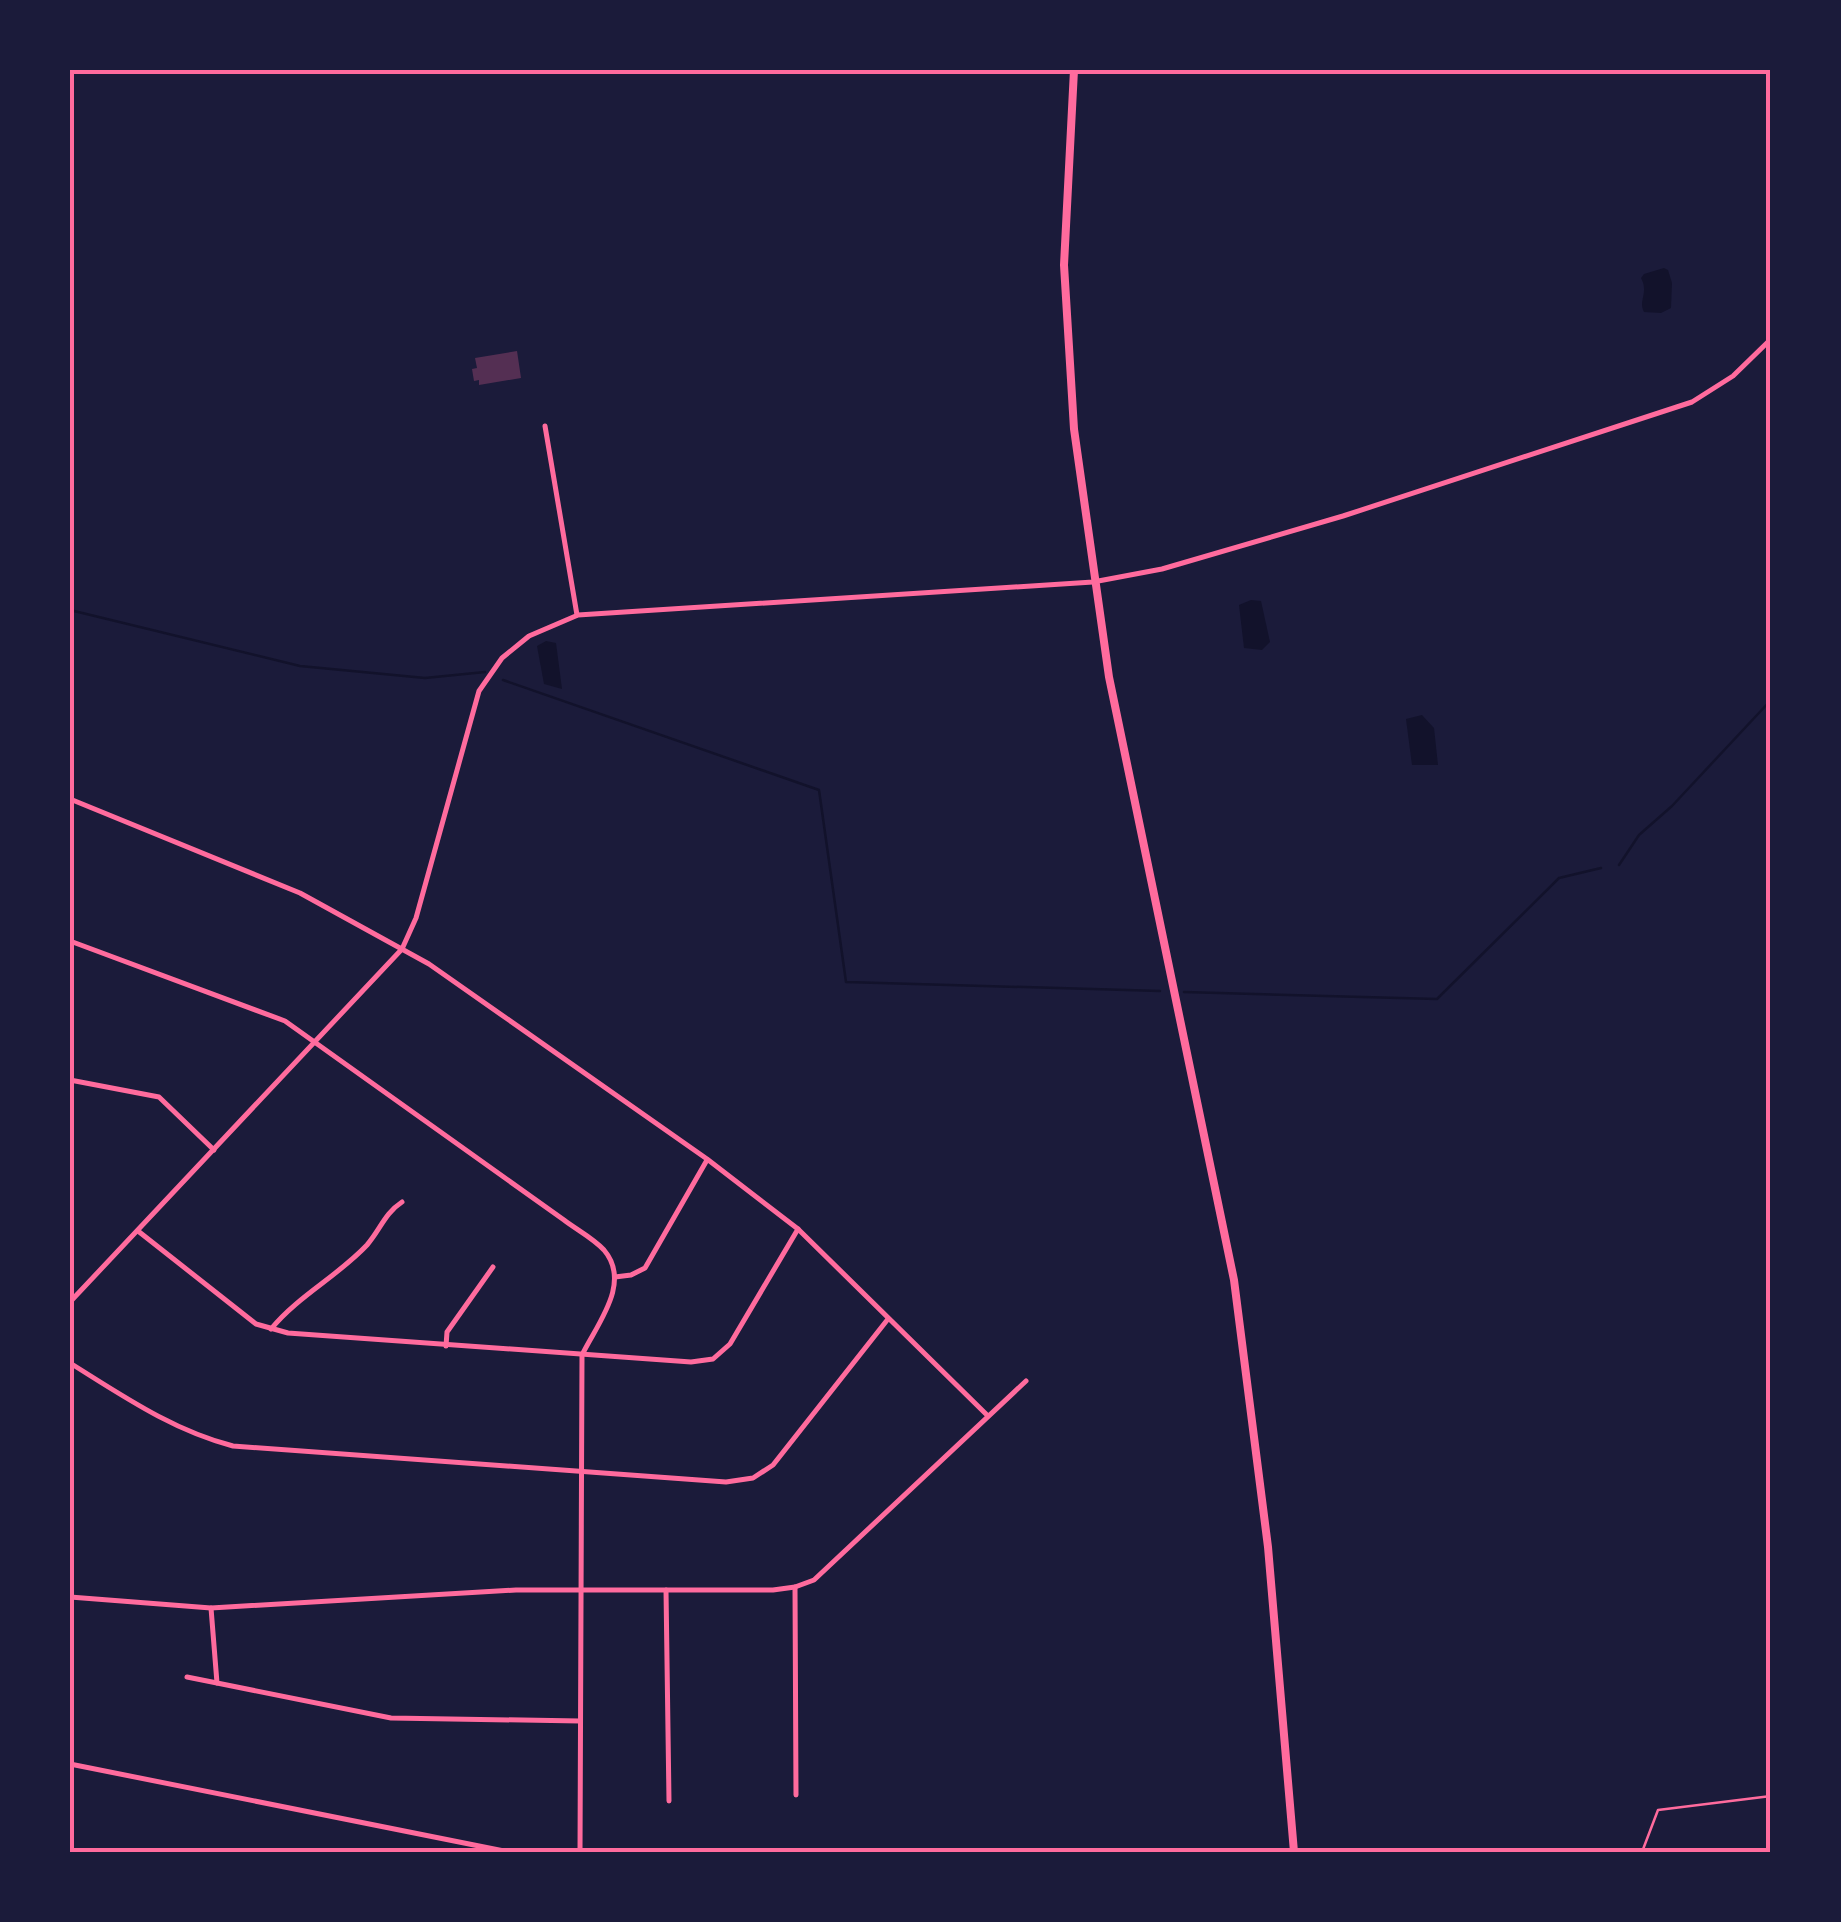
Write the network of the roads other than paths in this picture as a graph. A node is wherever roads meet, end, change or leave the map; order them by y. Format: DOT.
graph roads {
  1 [pos="1074,70"];
  2 [pos="1771,338"];
  3 [pos="544,426"];
  4 [pos="1093,582"];
  5 [pos="578,616"];
  6 [pos="70,798"];
  7 [pos="70,941"];
  8 [pos="402,949"];
  9 [pos="314,1042"];
  10 [pos="70,1080"];
  11 [pos="214,1150"];
  12 [pos="707,1160"];
  13 [pos="402,1202"];
  14 [pos="798,1229"];
  15 [pos="138,1230"];
  16 [pos="492,1267"];
  17 [pos="614,1277"];
  18 [pos="70,1302"];
  19 [pos="888,1319"];
  20 [pos="271,1329"];
  21 [pos="446,1346"];
  22 [pos="582,1355"];
  23 [pos="70,1363"];
  24 [pos="1026,1382"];
  25 [pos="988,1415"];
  26 [pos="580,1473"];
  27 [pos="795,1588"];
  28 [pos="581,1590"];
  29 [pos="666,1590"];
  30 [pos="70,1597"];
  31 [pos="212,1608"];
  32 [pos="187,1677"];
  33 [pos="217,1683"];
  34 [pos="580,1721"];
  35 [pos="70,1764"];
  36 [pos="796,1795"];
  37 [pos="668,1801"];
  38 [pos="509,1852"];
  39 [pos="580,1852"];
  40 [pos="1294,1852"];
  1 -- 4 [label="main road"];
  2 -- 4 [label="street"];
  3 -- 5 [label="street"];
  4 -- 5 [label="street"];
  4 -- 40 [label="main road"];
  5 -- 8 [label="street"];
  6 -- 8 [label="street"];
  7 -- 9 [label="street"];
  8 -- 9 [label="street"];
  8 -- 12 [label="street"];
  9 -- 11 [label="street"];
  9 -- 17 [label="street"];
  10 -- 11 [label="street"];
  11 -- 15 [label="street"];
  12 -- 14 [label="street"];
  12 -- 17 [label="street"];
  13 -- 20 [label="street"];
  14 -- 19 [label="street"];
  14 -- 22 [label="street"];
  15 -- 18 [label="street"];
  15 -- 20 [label="street"];
  16 -- 21 [label="street"];
  17 -- 22 [label="street"];
  19 -- 25 [label="street"];
  19 -- 26 [label="street"];
  20 -- 21 [label="street"];
  21 -- 22 [label="street"];
  22 -- 26 [label="street"];
  23 -- 26 [label="street"];
  24 -- 25 [label="street"];
  25 -- 27 [label="street"];
  26 -- 28 [label="street"];
  27 -- 29 [label="street"];
  27 -- 36 [label="street"];
  28 -- 29 [label="street"];
  28 -- 31 [label="street"];
  28 -- 34 [label="street"];
  29 -- 37 [label="street"];
  30 -- 31 [label="street"];
  31 -- 33 [label="street"];
  32 -- 33 [label="street"];
  33 -- 34 [label="street"];
  34 -- 39 [label="street"];
  35 -- 38 [label="street"];
}
